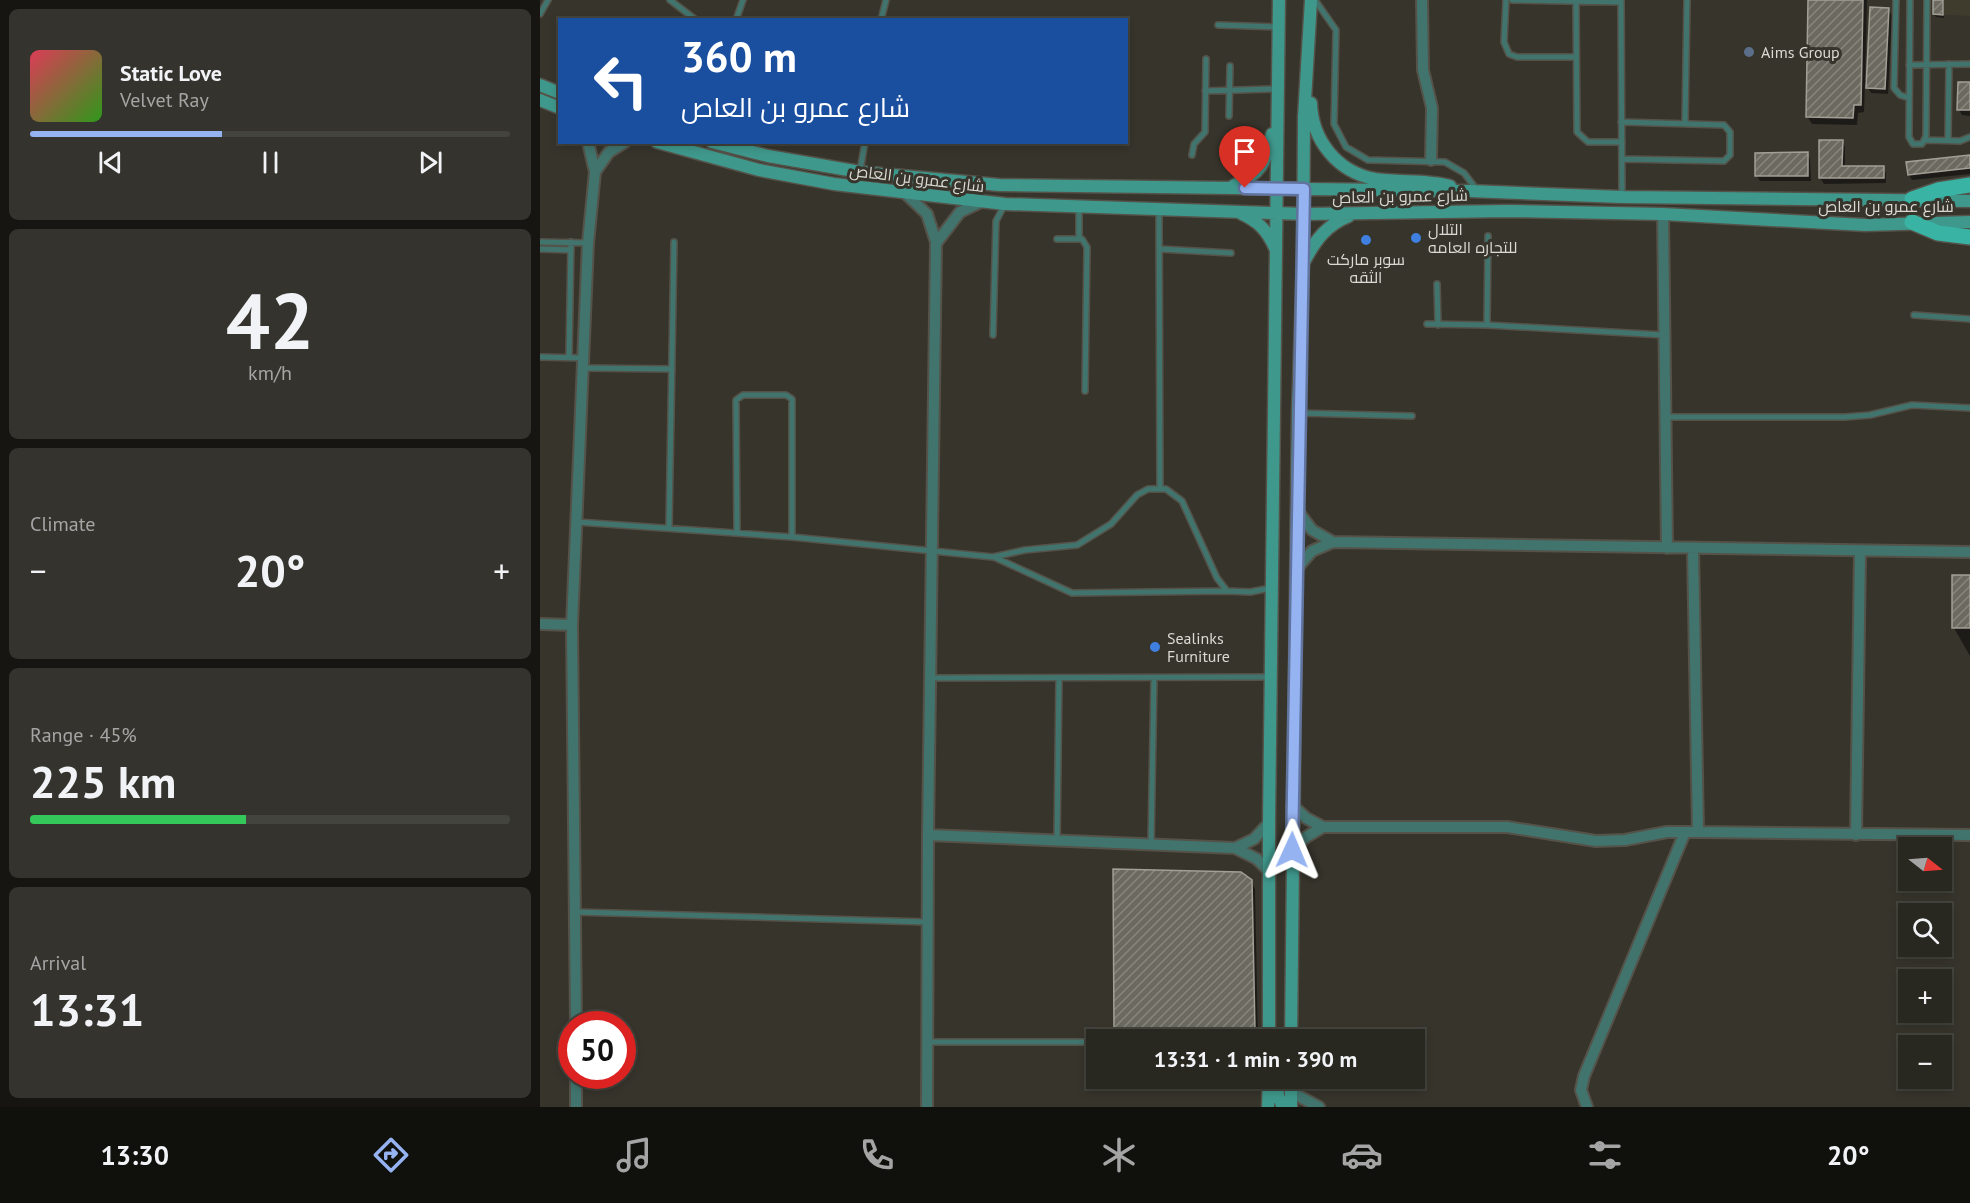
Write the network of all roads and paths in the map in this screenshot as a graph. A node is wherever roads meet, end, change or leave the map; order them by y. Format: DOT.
graph roads {
  1 [pos="548,0"];
  2 [pos="670,0"];
  3 [pos="743,0"];
  4 [pos="886,0"];
  5 [pos="1279,0"];
  6 [pos="1313,0"];
  7 [pos="1422,0"];
  8 [pos="1506,0"];
  9 [pos="1512,0"];
  10 [pos="1687,0"];
  11 [pos="1896,0"];
  12 [pos="1910,0"];
  13 [pos="1927,0"];
  14 [pos="1576,1"];
  15 [pos="1621,1"];
  16 [pos="540,14"];
  17 [pos="693,18"];
  18 [pos="737,18"];
  19 [pos="882,18"];
  20 [pos="1218,25"];
  21 [pos="1310,25"];
  22 [pos="1279,27"];
  23 [pos="1576,57"];
  24 [pos="1206,59"];
  25 [pos="1949,64"];
  26 [pos="1970,64"];
  27 [pos="1909,65"];
  28 [pos="1927,65"];
  29 [pos="1230,66"];
  30 [pos="540,85"];
  31 [pos="1278,88"];
  32 [pos="1229,90"];
  33 [pos="1205,91"];
  34 [pos="558,92"];
  35 [pos="1909,98"];
  36 [pos="540,100"];
  37 [pos="558,107"];
  38 [pos="1278,113"];
  39 [pos="1229,116"];
  40 [pos="1621,122"];
  41 [pos="1685,124"];
  42 [pos="1970,137"];
  43 [pos="1925,141"];
  44 [pos="1948,141"];
  45 [pos="1622,142"];
  46 [pos="588,144"];
  47 [pos="622,144"];
  48 [pos="665,144"];
  49 [pos="720,144"];
  50 [pos="865,144"];
  51 [pos="1192,154"];
  52 [pos="1622,159"];
  53 [pos="1431,160"];
  54 [pos="595,172"];
  55 [pos="860,172"];
  56 [pos="1970,185"];
  57 [pos="1228,188"];
  58 [pos="1277,189"];
  59 [pos="1304,189"];
  60 [pos="1462,191"];
  61 [pos="1478,191"];
  62 [pos="906,194"];
  63 [pos="1622,197"];
  64 [pos="1912,199"];
  65 [pos="1970,201"];
  66 [pos="982,202"];
  67 [pos="1005,204"];
  68 [pos="1079,207"];
  69 [pos="1159,209"];
  70 [pos="1230,210"];
  71 [pos="1277,213"];
  72 [pos="1357,213"];
  73 [pos="1304,214"];
  74 [pos="1663,214"];
  75 [pos="1912,222"];
  76 [pos="1970,222"];
  77 [pos="1488,236"];
  78 [pos="1970,237"];
  79 [pos="1057,239"];
  80 [pos="1079,239"];
  81 [pos="540,242"];
  82 [pos="571,242"];
  83 [pos="674,242"];
  84 [pos="936,242"];
  85 [pos="588,243"];
  86 [pos="540,249"];
  87 [pos="1160,249"];
  88 [pos="571,250"];
  89 [pos="1276,252"];
  90 [pos="1231,253"];
  91 [pos="1304,263"];
  92 [pos="1437,284"];
  93 [pos="1914,315"];
  94 [pos="1970,319"];
  95 [pos="1427,324"];
  96 [pos="1438,325"];
  97 [pos="1487,325"];
  98 [pos="993,335"];
  99 [pos="1664,335"];
  100 [pos="540,357"];
  101 [pos="569,357"];
  102 [pos="583,363"];
  103 [pos="672,369"];
  104 [pos="1085,391"];
  105 [pos="1970,408"];
  106 [pos="1298,413"];
  107 [pos="1412,416"];
  108 [pos="1665,417"];
  109 [pos="1160,488"];
  110 [pos="1297,510"];
  111 [pos="577,522"];
  112 [pos="669,527"];
  113 [pos="737,532"];
  114 [pos="792,537"];
  115 [pos="1333,542"];
  116 [pos="1667,548"];
  117 [pos="1693,548"];
  118 [pos="931,549"];
  119 [pos="1860,552"];
  120 [pos="1970,552"];
  121 [pos="993,557"];
  122 [pos="1297,568"];
  123 [pos="1272,588"];
  124 [pos="1227,591"];
  125 [pos="540,624"];
  126 [pos="572,625"];
  127 [pos="1271,677"];
  128 [pos="930,678"];
  129 [pos="1059,678"];
  130 [pos="1154,678"];
  131 [pos="1292,805"];
  132 [pos="1269,823"];
  133 [pos="1323,827"];
  134 [pos="1698,831"];
  135 [pos="1685,832"];
  136 [pos="927,835"];
  137 [pos="1856,835"];
  138 [pos="1970,835"];
  139 [pos="1058,841"];
  140 [pos="1151,845"];
  141 [pos="1235,848"];
  142 [pos="1292,850"];
  143 [pos="1269,871"];
  144 [pos="575,912"];
  145 [pos="927,922"];
  146 [pos="576,1011"];
  147 [pos="1269,1029"];
  148 [pos="1291,1029"];
  149 [pos="927,1042"];
  150 [pos="1086,1042"];
  151 [pos="576,1089"];
  152 [pos="1269,1089"];
  153 [pos="1278,1089"];
  154 [pos="1291,1092"];
  155 [pos="1585,1106"];
  156 [pos="576,1107"];
  157 [pos="927,1107"];
  158 [pos="1268,1107"];
  159 [pos="1283,1107"];
  160 [pos="1291,1107"];
  161 [pos="1318,1107"];
  1 -- 16 [label="lane"];
  2 -- 17 [label="lane"];
  3 -- 18 [label="lane"];
  4 -- 19 [label="lane"];
  5 -- 22 [label="main road"];
  6 -- 21 [label="main road"];
  6 -- 53 [label="lane"];
  7 -- 53 [label="street"];
  8 -- 23 [label="lane"];
  9 -- 14 [label="lane"];
  10 -- 41 [label="lane"];
  11 -- 35 [label="lane"];
  12 -- 27 [label="lane"];
  13 -- 28 [label="lane"];
  14 -- 15 [label="lane"];
  14 -- 23 [label="lane"];
  15 -- 40 [label="lane"];
  20 -- 22 [label="lane"];
  21 -- 59 [label="main road"];
  21 -- 60 [label="main road"];
  22 -- 31 [label="main road"];
  23 -- 45 [label="lane"];
  24 -- 33 [label="lane"];
  25 -- 26 [label="lane"];
  25 -- 28 [label="lane"];
  25 -- 44 [label="lane"];
  27 -- 28 [label="lane"];
  27 -- 35 [label="lane"];
  28 -- 43 [label="lane"];
  29 -- 32 [label="lane"];
  30 -- 34 [label="main road"];
  31 -- 32 [label="lane"];
  31 -- 38 [label="main road"];
  32 -- 33 [label="lane"];
  32 -- 39 [label="lane"];
  33 -- 51 [label="lane"];
  35 -- 43 [label="lane"];
  36 -- 37 [label="main road"];
  38 -- 57 [label="main road"];
  38 -- 58 [label="main road"];
  40 -- 41 [label="lane"];
  40 -- 45 [label="lane"];
  41 -- 52 [label="lane"];
  42 -- 44 [label="lane"];
  43 -- 44 [label="lane"];
  45 -- 52 [label="lane"];
  46 -- 54 [label="street"];
  47 -- 54 [label="street"];
  48 -- 62 [label="main road, شارع عمرو بن العاص"];
  49 -- 55 [label="main road, شارع عمرو بن العاص"];
  50 -- 55 [label="lane"];
  52 -- 63 [label="lane"];
  53 -- 61 [label="lane"];
  54 -- 85 [label="street"];
  55 -- 57 [label="main road, شارع عمرو بن العاص"];
  56 -- 64 [label="main road"];
  57 -- 58 [label="main road, شارع عمرو بن العاص"];
  58 -- 59 [label="main road, شارع عمرو بن العاص"];
  58 -- 71 [label="main road"];
  59 -- 60 [label="main road, شارع عمرو بن العاص"];
  59 -- 73 [label="main road"];
  60 -- 61 [label="main road, شارع عمرو بن العاص"];
  61 -- 63 [label="main road, شارع عمرو بن العاص"];
  62 -- 66 [label="main road, شارع عمرو بن العاص"];
  62 -- 84 [label="street"];
  63 -- 64 [label="main road, شارع عمرو بن العاص"];
  64 -- 65 [label="main road, شارع عمرو بن العاص"];
  66 -- 67 [label="main road, شارع عمرو بن العاص"];
  66 -- 84 [label="street"];
  67 -- 68 [label="main road, شارع عمرو بن العاص"];
  67 -- 98 [label="lane"];
  68 -- 69 [label="main road, شارع عمرو بن العاص"];
  68 -- 80 [label="lane"];
  69 -- 70 [label="main road, شارع عمرو بن العاص"];
  69 -- 87 [label="lane"];
  70 -- 71 [label="main road, شارع عمرو بن العاص"];
  70 -- 89 [label="main road"];
  71 -- 73 [label="main road, شارع عمرو بن العاص"];
  71 -- 89 [label="main road"];
  72 -- 73 [label="main road, شارع عمرو بن العاص"];
  72 -- 74 [label="main road, شارع عمرو بن العاص"];
  72 -- 91 [label="main road"];
  73 -- 91 [label="main road"];
  74 -- 75 [label="main road, شارع عمرو بن العاص"];
  74 -- 99 [label="street"];
  75 -- 76 [label="main road, شارع عمرو بن العاص"];
  75 -- 78 [label="main road"];
  77 -- 97 [label="lane"];
  79 -- 80 [label="lane"];
  80 -- 104 [label="lane"];
  81 -- 82 [label="lane"];
  82 -- 85 [label="lane"];
  82 -- 88 [label="lane"];
  83 -- 103 [label="lane"];
  84 -- 118 [label="street"];
  85 -- 102 [label="street"];
  86 -- 88 [label="lane"];
  87 -- 90 [label="lane"];
  87 -- 109 [label="lane"];
  88 -- 101 [label="lane"];
  89 -- 123 [label="main road"];
  91 -- 106 [label="main road"];
  92 -- 96 [label="lane"];
  93 -- 94 [label="lane"];
  95 -- 96 [label="lane"];
  96 -- 97 [label="lane"];
  97 -- 99 [label="lane"];
  99 -- 108 [label="street"];
  100 -- 101 [label="lane"];
  101 -- 102 [label="lane"];
  102 -- 103 [label="lane"];
  102 -- 111 [label="street"];
  103 -- 112 [label="lane"];
  105 -- 108 [label="lane"];
  106 -- 107 [label="lane"];
  106 -- 110 [label="main road"];
  108 -- 116 [label="street"];
  109 -- 121 [label="lane"];
  109 -- 124 [label="lane"];
  110 -- 115 [label="street"];
  110 -- 122 [label="main road"];
  111 -- 112 [label="lane"];
  111 -- 126 [label="street"];
  112 -- 113 [label="lane"];
  113 -- 114 [label="lane"];
  113 -- 114 [label="lane"];
  114 -- 118 [label="lane"];
  115 -- 116 [label="street"];
  115 -- 122 [label="street"];
  116 -- 117 [label="street"];
  117 -- 119 [label="street"];
  117 -- 134 [label="street"];
  118 -- 121 [label="lane"];
  118 -- 128 [label="street"];
  119 -- 120 [label="street"];
  119 -- 137 [label="street"];
  121 -- 124 [label="lane"];
  122 -- 131 [label="main road"];
  123 -- 124 [label="lane"];
  123 -- 127 [label="main road"];
  125 -- 126 [label="street"];
  126 -- 144 [label="street"];
  127 -- 130 [label="lane"];
  127 -- 132 [label="main road"];
  128 -- 129 [label="lane"];
  128 -- 136 [label="street"];
  129 -- 130 [label="lane"];
  129 -- 139 [label="lane"];
  130 -- 140 [label="lane"];
  131 -- 133 [label="street"];
  131 -- 142 [label="main road"];
  132 -- 141 [label="street"];
  132 -- 143 [label="main road"];
  133 -- 135 [label="street"];
  133 -- 142 [label="street"];
  134 -- 135 [label="street"];
  134 -- 137 [label="street"];
  135 -- 155 [label="street"];
  136 -- 139 [label="street"];
  136 -- 145 [label="street"];
  137 -- 138 [label="street"];
  139 -- 140 [label="street"];
  140 -- 141 [label="street"];
  141 -- 143 [label="street"];
  142 -- 148 [label="main road"];
  143 -- 147 [label="main road"];
  144 -- 145 [label="lane"];
  144 -- 146 [label="street"];
  145 -- 149 [label="street"];
  149 -- 150 [label="lane"];
  149 -- 157 [label="street"];
  151 -- 156 [label="street"];
  152 -- 158 [label="main road"];
  153 -- 159 [label="main road"];
  154 -- 160 [label="main road"];
  154 -- 161 [label="street"];
}
